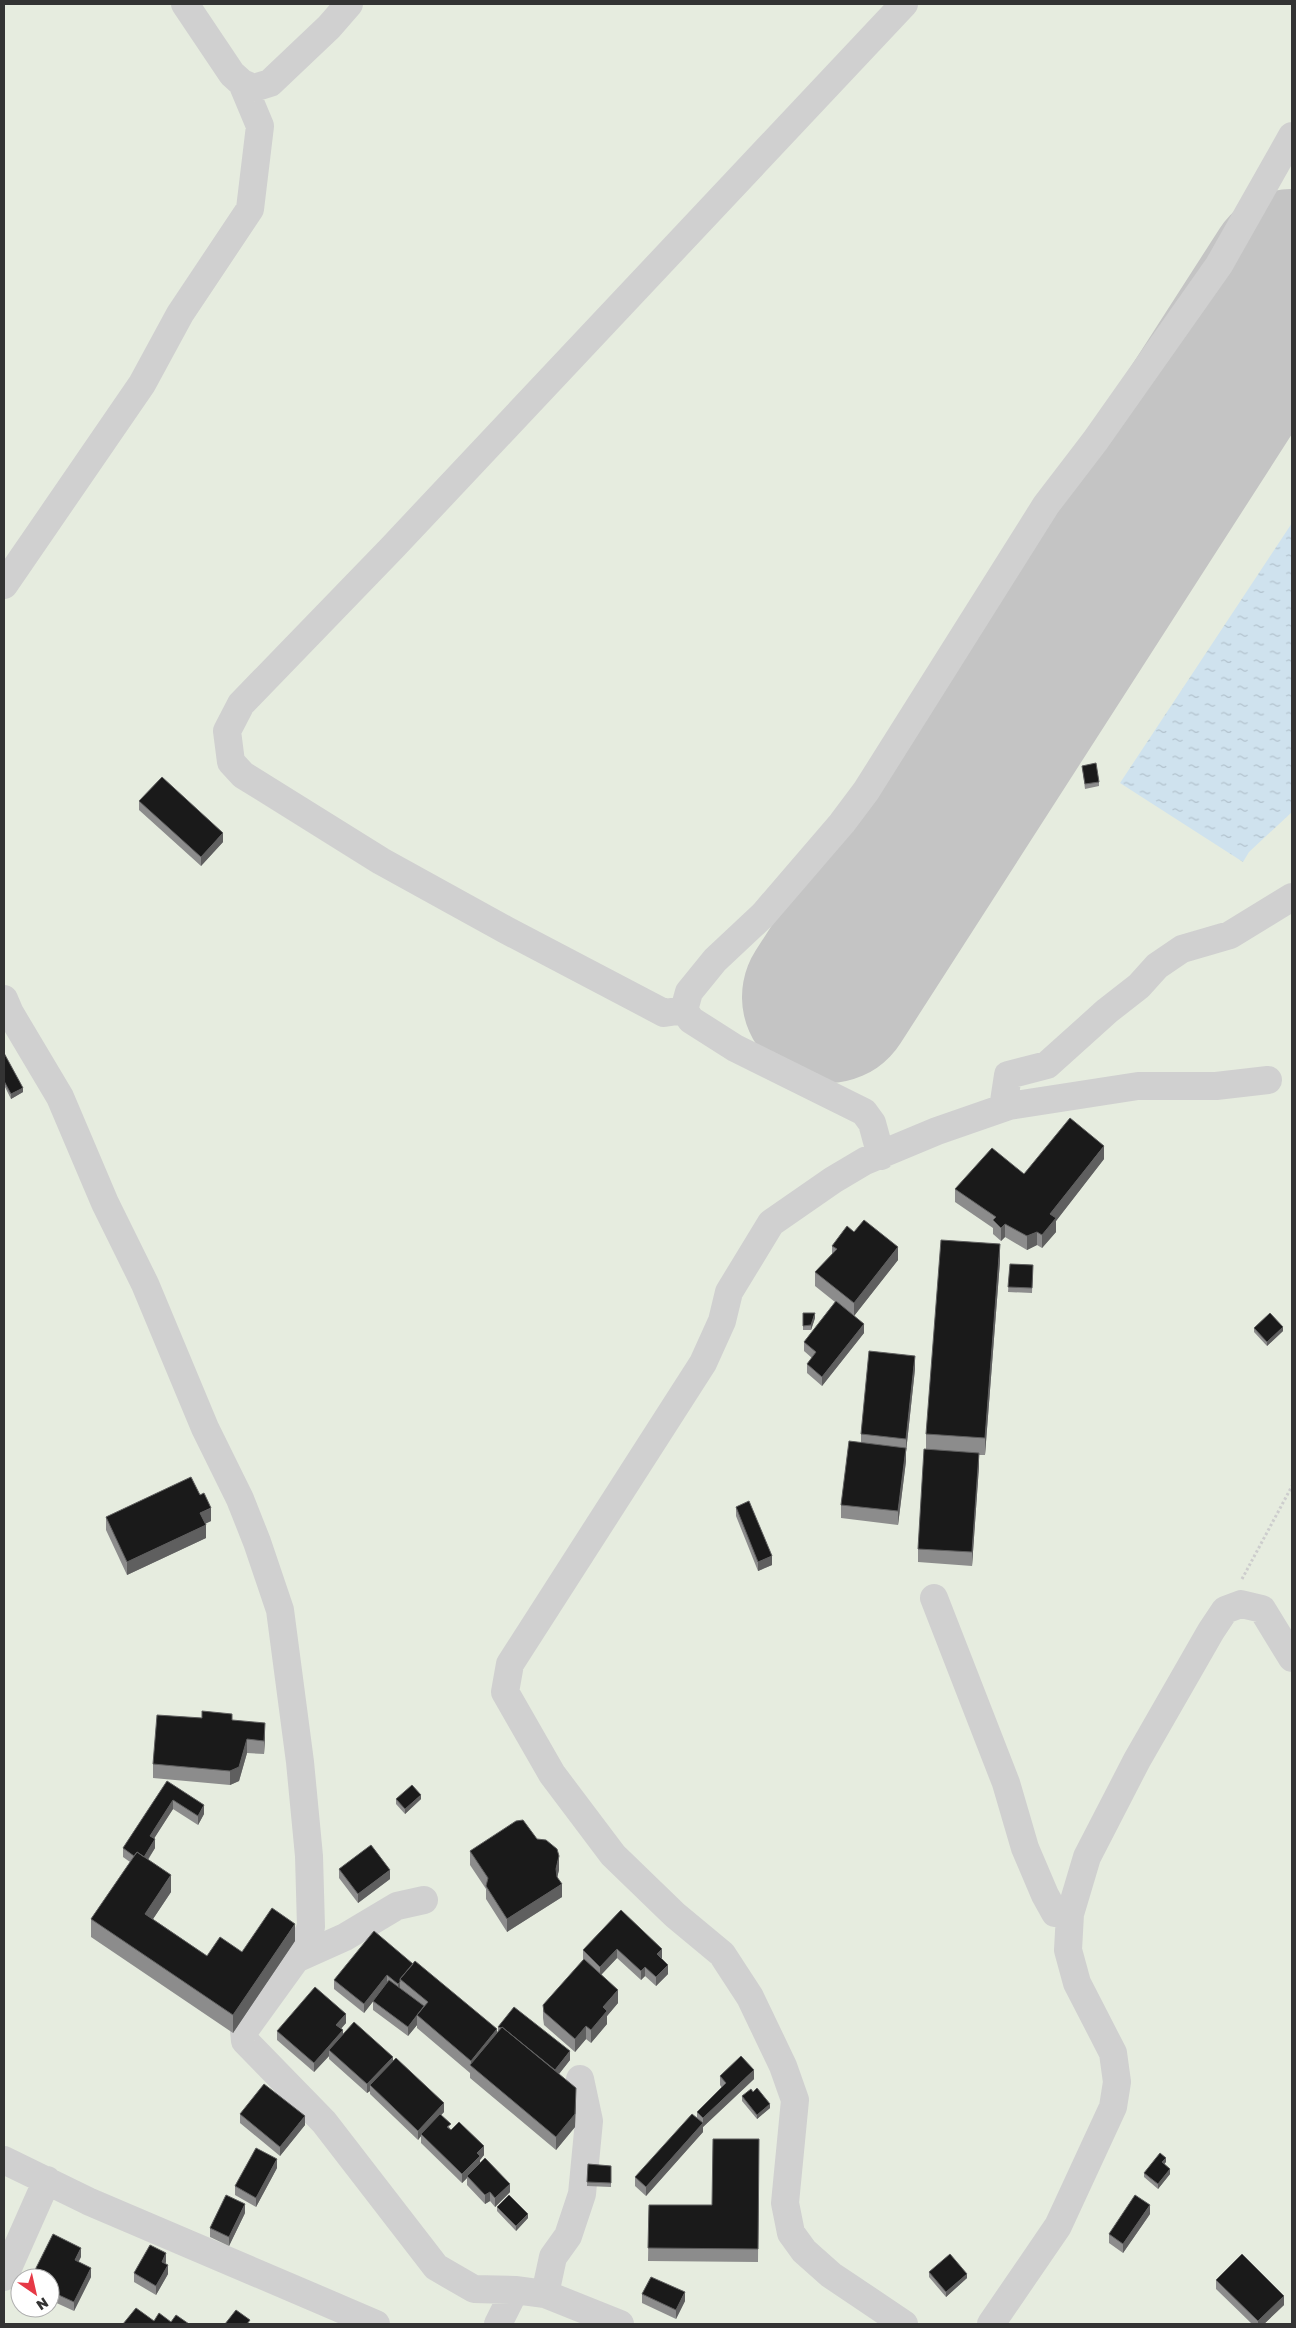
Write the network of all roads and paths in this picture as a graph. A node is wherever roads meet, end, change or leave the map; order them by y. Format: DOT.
graph roads {
  1 [pos="185,4"];
  2 [pos="350,4"];
  3 [pos="904,4"];
  4 [pos="242,84"];
  5 [pos="1292,136"];
  6 [pos="4,585"];
  7 [pos="1292,897"];
  8 [pos="4,999"];
  9 [pos="684,1010"];
  10 [pos="1268,1080"];
  11 [pos="1003,1108"];
  12 [pos="881,1156"];
  13 [pos="1292,1486"];
  14 [pos="934,1598"];
  15 [pos="1225,1610"];
  16 [pos="1292,1658"];
  17 [pos="424,1900"];
  18 [pos="1070,1914"];
  19 [pos="296,1959"];
  20 [pos="580,2079"];
  21 [pos="4,2160"];
  22 [pos="47,2180"];
  23 [pos="4,2277"];
  24 [pos="515,2290"];
  25 [pos="545,2294"];
  26 [pos="376,2324"];
  27 [pos="498,2324"];
  28 [pos="620,2324"];
  29 [pos="904,2324"];
  30 [pos="991,2324"];
  1 -- 4 [label="street"];
  2 -- 4 [label="street"];
  3 -- 9 [label="street"];
  4 -- 6 [label="street"];
  5 -- 9 [label="street"];
  7 -- 11 [label="street"];
  8 -- 19 [label="street"];
  9 -- 12 [label="street"];
  10 -- 11 [label="street"];
  11 -- 12 [label="street"];
  12 -- 29 [label="street"];
  13 -- 15 [label="path"];
  14 -- 18 [label="street"];
  15 -- 16 [label="street"];
  15 -- 18 [label="street"];
  17 -- 19 [label="street"];
  18 -- 30 [label="street"];
  19 -- 24 [label="street"];
  20 -- 25 [label="street"];
  21 -- 22 [label="street"];
  22 -- 23 [label="street"];
  22 -- 26 [label="street"];
  24 -- 25 [label="street"];
  24 -- 27 [label="street"];
  25 -- 28 [label="street"];
}
